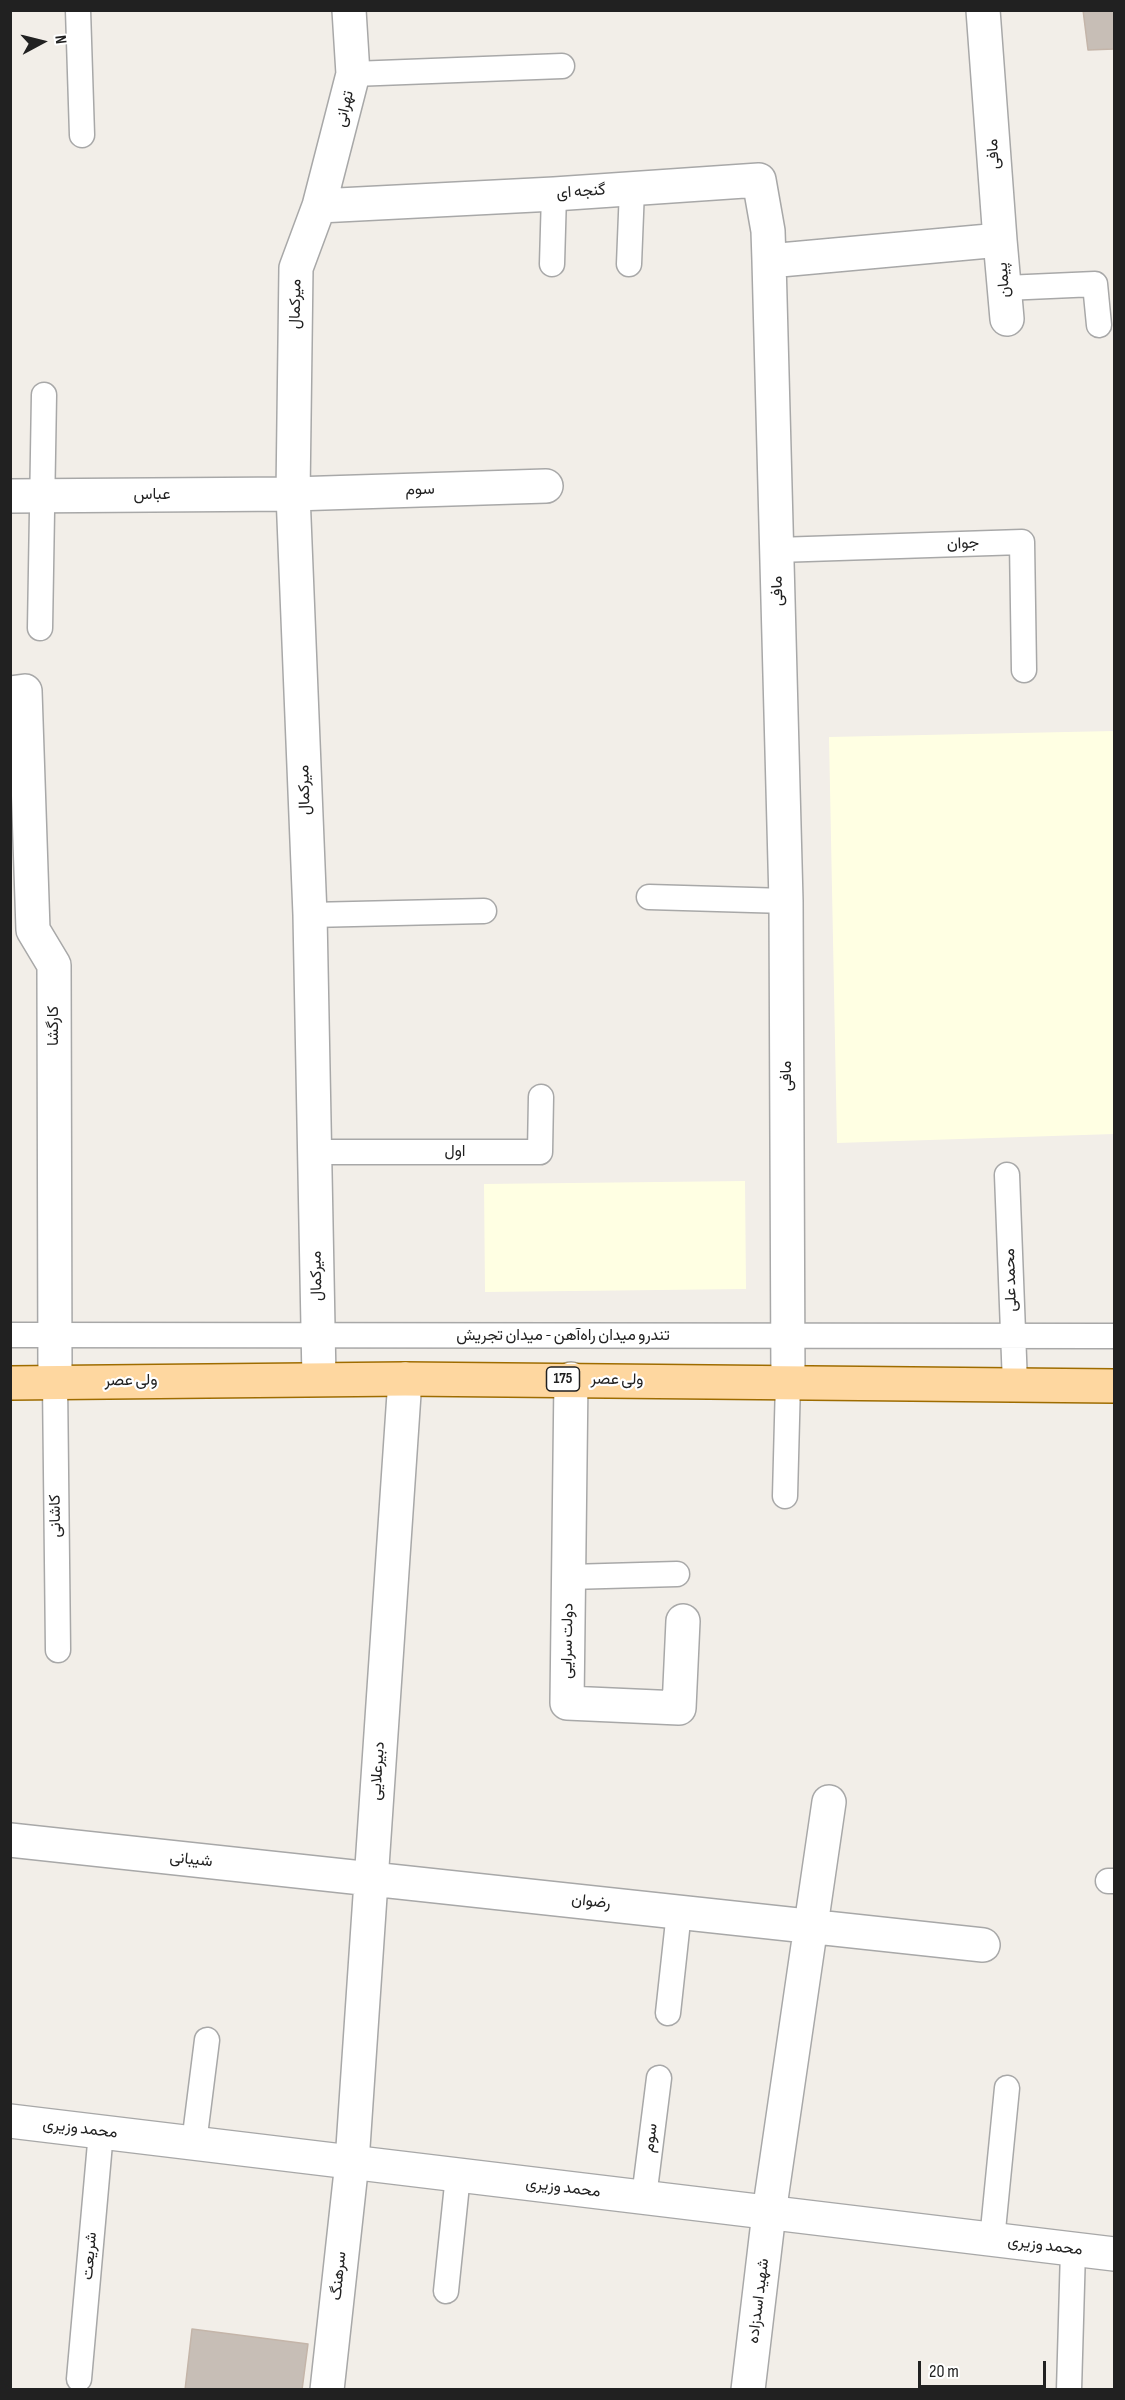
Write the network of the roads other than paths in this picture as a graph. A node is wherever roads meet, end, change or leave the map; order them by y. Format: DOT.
graph roads {
  1 [pos="78,10"];
  2 [pos="349,10"];
  3 [pos="983,10"];
  4 [pos="562,66"];
  5 [pos="353,74"];
  6 [pos="82,135"];
  7 [pos="632,189"];
  8 [pos="554,194"];
  9 [pos="319,206"];
  10 [pos="1000,240"];
  11 [pos="769,261"];
  12 [pos="552,264"];
  13 [pos="629,264"];
  14 [pos="1006,304"];
  15 [pos="1099,325"];
  16 [pos="44,394"];
  17 [pos="546,486"];
  18 [pos="293,494"];
  19 [pos="25,496"];
  20 [pos="777,550"];
  21 [pos="40,628"];
  22 [pos="1024,670"];
  23 [pos="10,693"];
  24 [pos="649,897"];
  25 [pos="786,901"];
  26 [pos="484,911"];
  27 [pos="310,915"];
  28 [pos="26,943"];
  29 [pos="541,1097"];
  30 [pos="314,1152"];
  31 [pos="1007,1175"];
  32 [pos="10,1335"];
  33 [pos="54,1335"];
  34 [pos="318,1336"];
  35 [pos="788,1336"];
  36 [pos="1014,1336"];
  37 [pos="1114,1336"];
  38 [pos="319,1379"];
  39 [pos="405,1379"];
  40 [pos="571,1379"];
  41 [pos="55,1382"];
  42 [pos="788,1382"];
  43 [pos="10,1383"];
  44 [pos="1015,1384"];
  45 [pos="1114,1386"];
  46 [pos="785,1496"];
  47 [pos="677,1574"];
  48 [pos="569,1577"];
  49 [pos="682,1621"];
  50 [pos="58,1650"];
  51 [pos="828,1802"];
  52 [pos="10,1840"];
  53 [pos="371,1879"];
  54 [pos="678,1912"];
  55 [pos="810,1926"];
  56 [pos="983,1945"];
  57 [pos="668,2013"];
  58 [pos="207,2040"];
  59 [pos="659,2078"];
  60 [pos="1006,2088"];
  61 [pos="10,2121"];
  62 [pos="101,2132"];
  63 [pos="194,2143"];
  64 [pos="352,2162"];
  65 [pos="458,2175"];
  66 [pos="644,2198"];
  67 [pos="770,2213"];
  68 [pos="992,2240"];
  69 [pos="1073,2250"];
  70 [pos="1114,2254"];
  71 [pos="446,2291"];
  72 [pos="79,2379"];
  73 [pos="327,2390"];
  74 [pos="747,2390"];
  75 [pos="1069,2390"];
  1 -- 6 [label="lane"];
  2 -- 5 [label="street, تهرانی"];
  3 -- 10 [label="street, مافی"];
  4 -- 5 [label="lane"];
  5 -- 9 [label="street, تهرانی"];
  7 -- 8 [label="street, گنجه ای"];
  7 -- 11 [label="street, گنجه ای"];
  7 -- 13 [label="lane"];
  8 -- 9 [label="street, گنجه ای"];
  8 -- 12 [label="lane"];
  9 -- 18 [label="street, میرکمال"];
  10 -- 11 [label="street"];
  10 -- 14 [label="street, پیمان"];
  11 -- 20 [label="street, مافی"];
  14 -- 15 [label="lane"];
  16 -- 19 [label="lane"];
  17 -- 18 [label="street, سوم"];
  18 -- 19 [label="street, عباس"];
  18 -- 27 [label="street, میرکمال"];
  19 -- 21 [label="lane"];
  20 -- 22 [label="lane, جوان"];
  20 -- 25 [label="street, مافی"];
  23 -- 28 [label="street, کارگشا"];
  24 -- 25 [label="lane"];
  25 -- 35 [label="street, مافی"];
  26 -- 27 [label="lane"];
  27 -- 30 [label="street, میرکمال"];
  28 -- 33 [label="street, کارگشا"];
  29 -- 30 [label="lane, اول"];
  30 -- 34 [label="street, میرکمال"];
  31 -- 36 [label="lane, محمد علی"];
  32 -- 33 [label="lane, تندرو میدان راه‌آهن - میدان تجریش"];
  33 -- 34 [label="lane, تندرو میدان راه‌آهن - میدان تجریش"];
  33 -- 41 [label="street, کارگشا"];
  34 -- 35 [label="lane, تندرو میدان راه‌آهن - میدان تجریش"];
  34 -- 38 [label="street, میرکمال"];
  35 -- 36 [label="lane, تندرو میدان راه‌آهن - میدان تجریش"];
  35 -- 42 [label="street, مافی"];
  36 -- 37 [label="lane, تندرو میدان راه‌آهن - میدان تجریش"];
  36 -- 44 [label="lane, محمد علی"];
  38 -- 39 [label="main road, ولی عصر / 175"];
  38 -- 41 [label="main road, ولی عصر / 175"];
  39 -- 40 [label="main road, ولی عصر / 175"];
  39 -- 53 [label="street, دبیرعلایی"];
  40 -- 42 [label="main road, ولی عصر / 175"];
  40 -- 48 [label="street, دولت سرایی"];
  41 -- 43 [label="main road, ولی عصر / 175"];
  41 -- 50 [label="lane, کاشانی"];
  42 -- 44 [label="main road, ولی عصر / 175"];
  42 -- 46 [label="lane"];
  44 -- 45 [label="main road, ولی عصر / 175"];
  47 -- 48 [label="lane"];
  48 -- 49 [label="street, دولت سرایی"];
  51 -- 55 [label="street"];
  52 -- 53 [label="street, شیبانی"];
  53 -- 54 [label="street, رضوان"];
  53 -- 64 [label="street, دبیرعلایی"];
  54 -- 55 [label="street, رضوان"];
  54 -- 57 [label="lane"];
  55 -- 56 [label="street, رضوان"];
  55 -- 67 [label="street"];
  58 -- 63 [label="lane"];
  59 -- 66 [label="lane, سوم"];
  60 -- 68 [label="lane"];
  61 -- 62 [label="street, محمد وزیری"];
  62 -- 63 [label="street, محمد وزیری"];
  62 -- 72 [label="lane, شریعت"];
  63 -- 64 [label="street, محمد وزیری"];
  64 -- 65 [label="street, محمد وزیری"];
  64 -- 73 [label="street, سرهنگ"];
  65 -- 66 [label="street, محمد وزیری"];
  65 -- 71 [label="lane"];
  66 -- 67 [label="street, محمد وزیری"];
  67 -- 68 [label="street, محمد وزیری"];
  67 -- 74 [label="street, شهید اسدزاده"];
  68 -- 69 [label="street, محمد وزیری"];
  69 -- 70 [label="street, محمد وزیری"];
  69 -- 75 [label="lane"];
}
